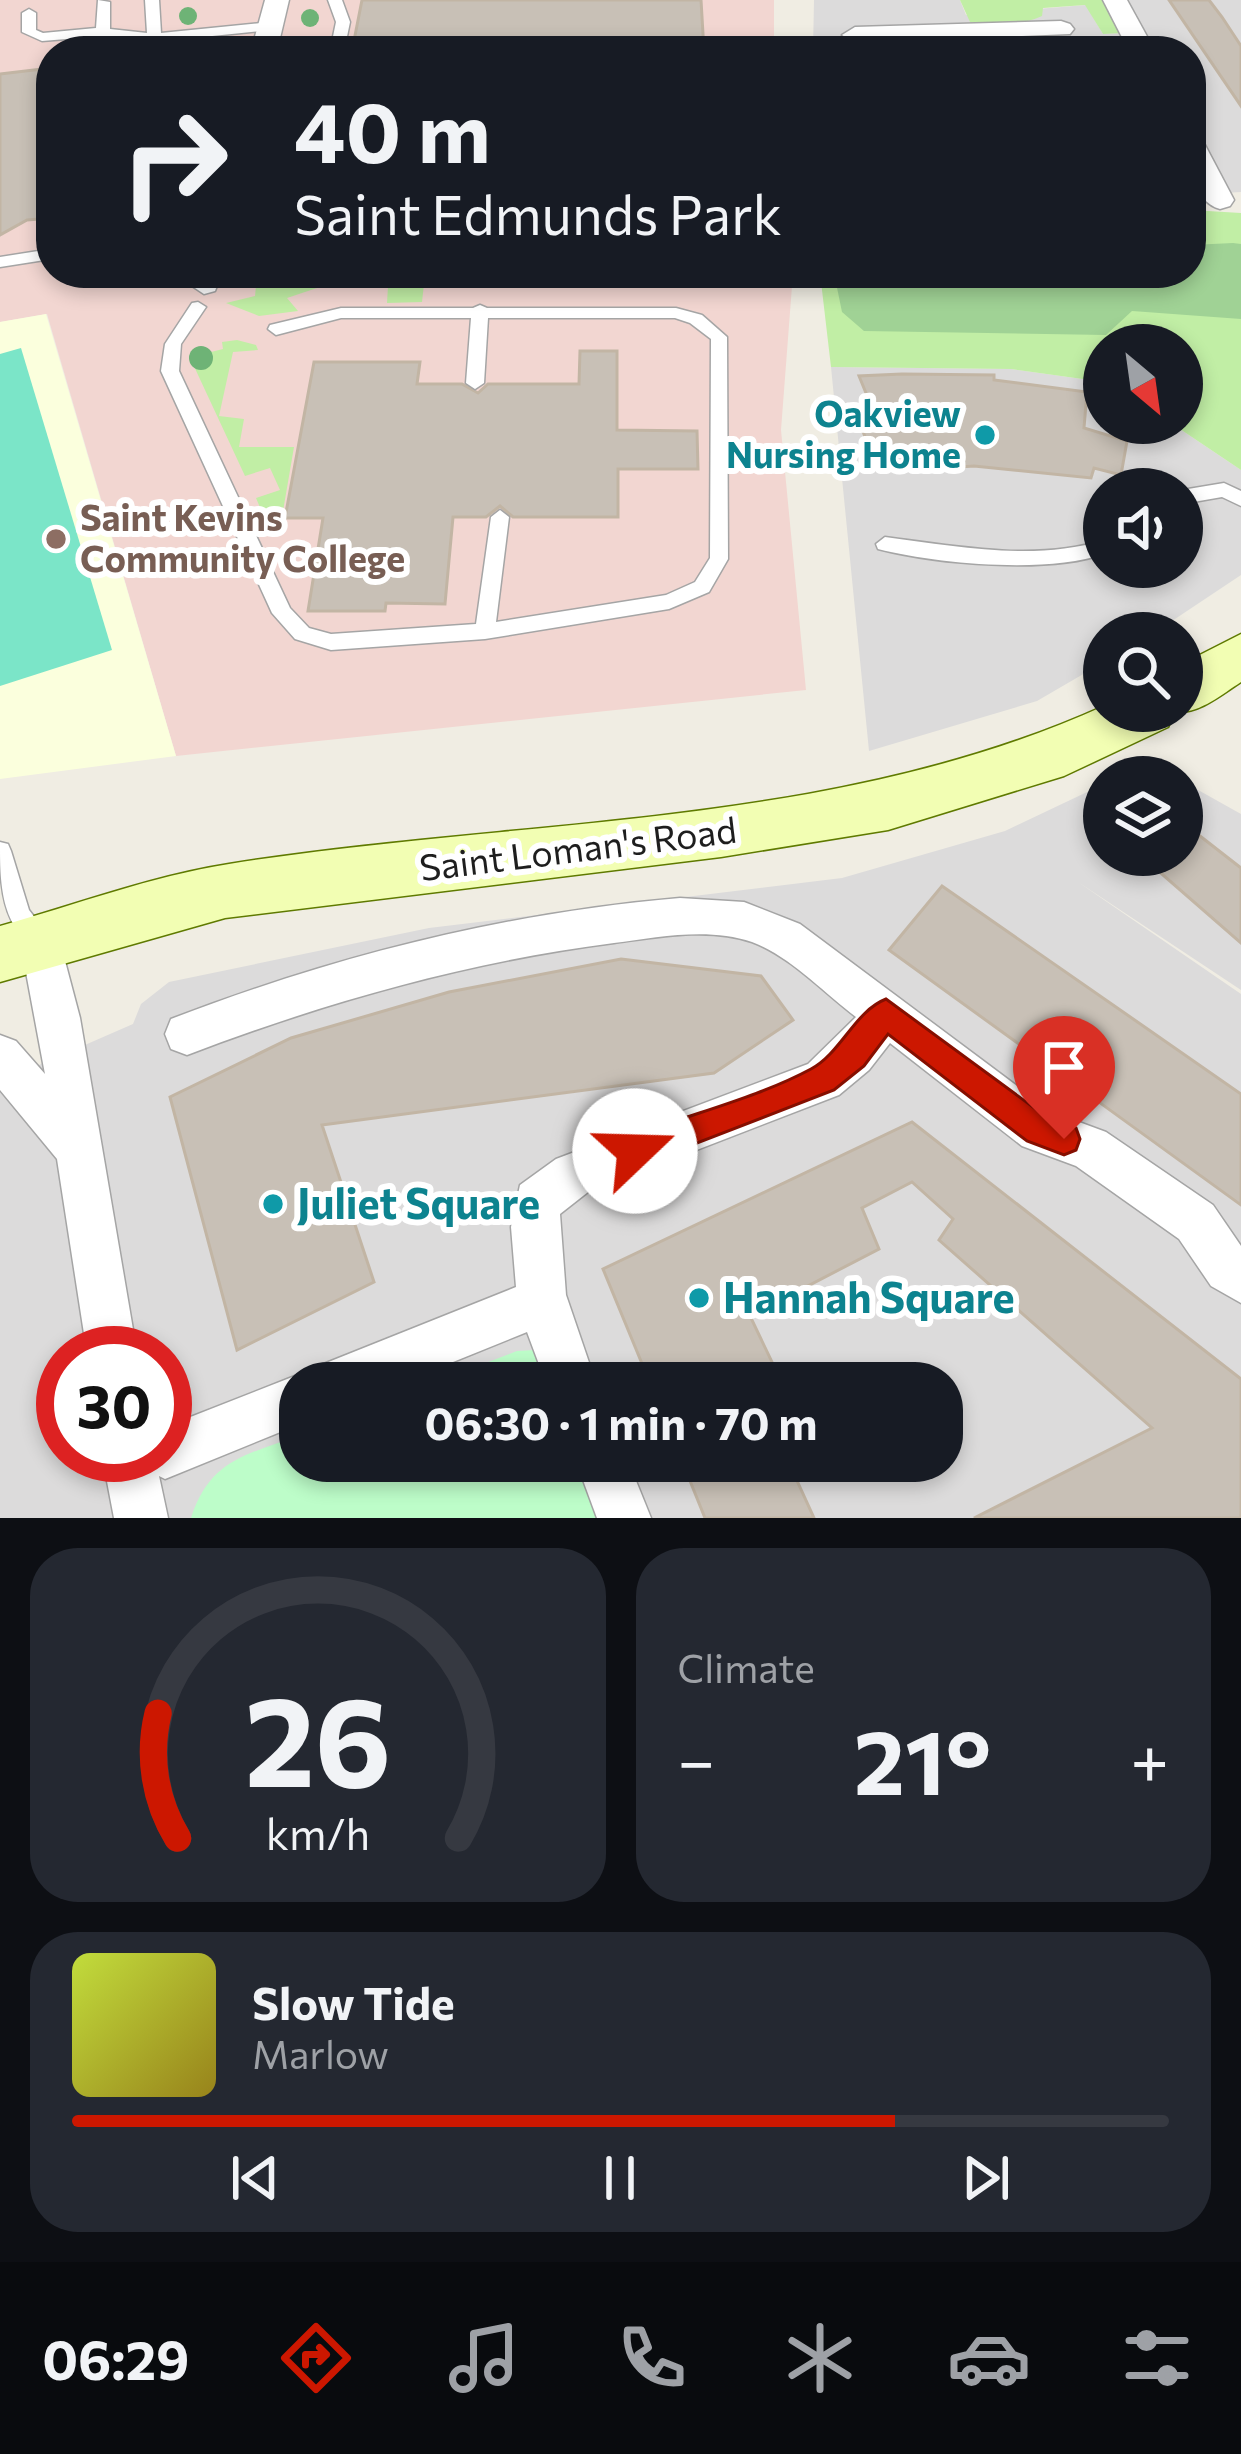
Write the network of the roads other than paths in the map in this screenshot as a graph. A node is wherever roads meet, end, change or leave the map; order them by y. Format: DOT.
graph roads {
  1 [pos="152,0"];
  2 [pos="335,0"];
  3 [pos="951,0"];
  4 [pos="1115,0"];
  5 [pos="103,2"];
  6 [pos="29,13"];
  7 [pos="271,26"];
  8 [pos="1061,29"];
  9 [pos="104,32"];
  10 [pos="960,33"];
  11 [pos="855,34"];
  12 [pos="137,36"];
  13 [pos="154,36"];
  14 [pos="174,36"];
  15 [pos="340,36"];
  16 [pos="1134,36"];
  17 [pos="36,256"];
  18 [pos="0,262"];
  19 [pos="203,288"];
  20 [pos="480,310"];
  21 [pos="276,329"];
  22 [pos="475,383"];
  23 [pos="1203,493"];
  24 [pos="1241,499"];
  25 [pos="500,517"];
  26 [pos="885,544"];
  27 [pos="1083,556"];
  28 [pos="485,631"];
  29 [pos="1241,655"];
  30 [pos="1203,679"];
  31 [pos="1102,732"];
  32 [pos="0,851"];
  33 [pos="20,948"];
  34 [pos="886,1013"];
  35 [pos="187,1034"];
  36 [pos="0,1056"];
  37 [pos="79,1148"];
  38 [pos="1241,1279"];
  39 [pos="540,1303"];
  40 [pos="108,1326"];
  41 [pos="392,1362"];
  42 [pos="564,1362"];
  43 [pos="279,1407"];
  44 [pos="192,1440"];
  45 [pos="144,1482"];
  46 [pos="610,1482"];
  47 [pos="141,1518"];
  48 [pos="624,1518"];
  1 -- 13 [label="lane"];
  2 -- 15 [label="lane"];
  3 -- 10 [label="street"];
  4 -- 16 [label="street"];
  5 -- 9 [label="lane"];
  6 -- 9 [label="lane"];
  7 -- 14 [label="lane"];
  8 -- 10 [label="street"];
  9 -- 12 [label="lane"];
  10 -- 11 [label="street"];
  17 -- 18 [label="lane"];
  19 -- 28 [label="lane"];
  20 -- 21 [label="lane"];
  20 -- 22 [label="lane"];
  20 -- 28 [label="lane"];
  23 -- 24 [label="lane"];
  25 -- 28 [label="lane"];
  26 -- 27 [label="lane"];
  29 -- 30 [label="street"];
  31 -- 33 [label="street, Saint Loman's Road"];
  32 -- 33 [label="lane"];
  33 -- 37 [label="street"];
  34 -- 35 [label="street"];
  34 -- 38 [label="street"];
  34 -- 39 [label="street"];
  36 -- 37 [label="street"];
  37 -- 40 [label="street"];
  39 -- 41 [label="street"];
  39 -- 42 [label="street"];
  43 -- 44 [label="street"];
  45 -- 47 [label="street"];
  46 -- 48 [label="street"];
}
